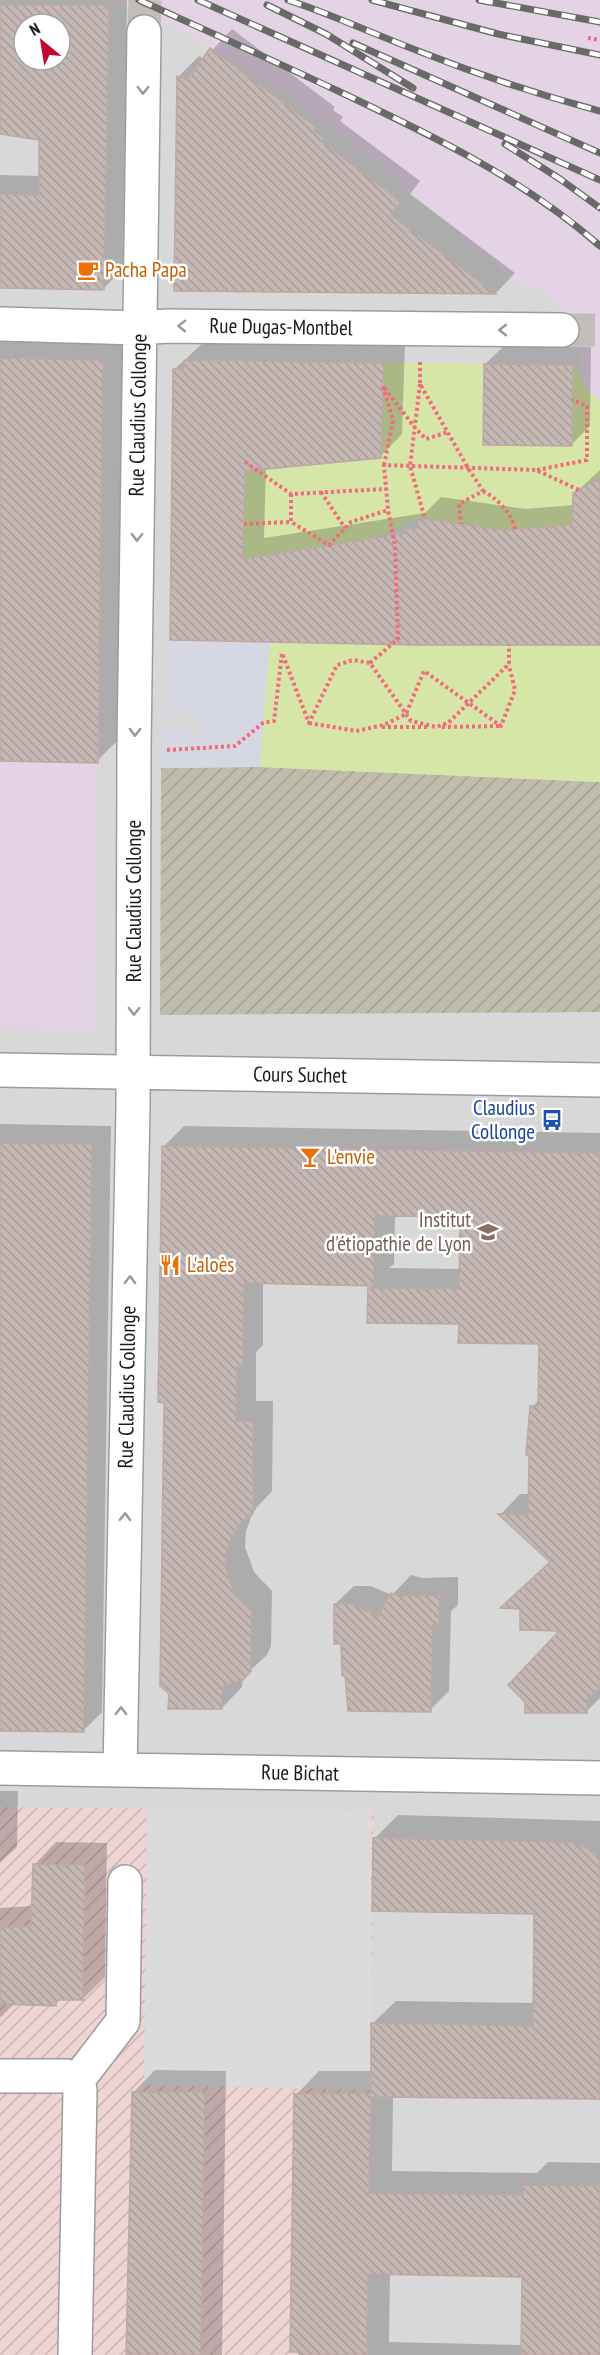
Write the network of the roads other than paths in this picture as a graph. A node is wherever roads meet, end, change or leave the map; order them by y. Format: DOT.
graph roads {
  1 [pos="144,32"];
  2 [pos="0,324"];
  3 [pos="139,327"];
  4 [pos="562,330"];
  5 [pos="0,1070"];
  6 [pos="133,1072"];
  7 [pos="600,1080"];
  8 [pos="0,1768"];
  9 [pos="120,1770"];
  10 [pos="600,1778"];
  11 [pos="125,1882"];
  12 [pos="0,2076"];
  13 [pos="77,2080"];
  14 [pos="75,2355"];
  1 -- 3 [label="street, Rue Claudius Collonge, one-way"];
  2 -- 3 [label="street, Rue Dugas-Montbel"];
  4 -- 3 [label="street, Rue Dugas-Montbel, one-way"];
  3 -- 6 [label="street, Rue Claudius Collonge, one-way"];
  5 -- 6 [label="street, Cours Suchet"];
  6 -- 7 [label="street, Cours Suchet"];
  9 -- 6 [label="street, Rue Claudius Collonge, one-way"];
  8 -- 9 [label="street, Rue Bichat"];
  9 -- 10 [label="street, Rue Bichat"];
  11 -- 13 [label="street"];
  12 -- 13 [label="street"];
  13 -- 14 [label="street"];
}
